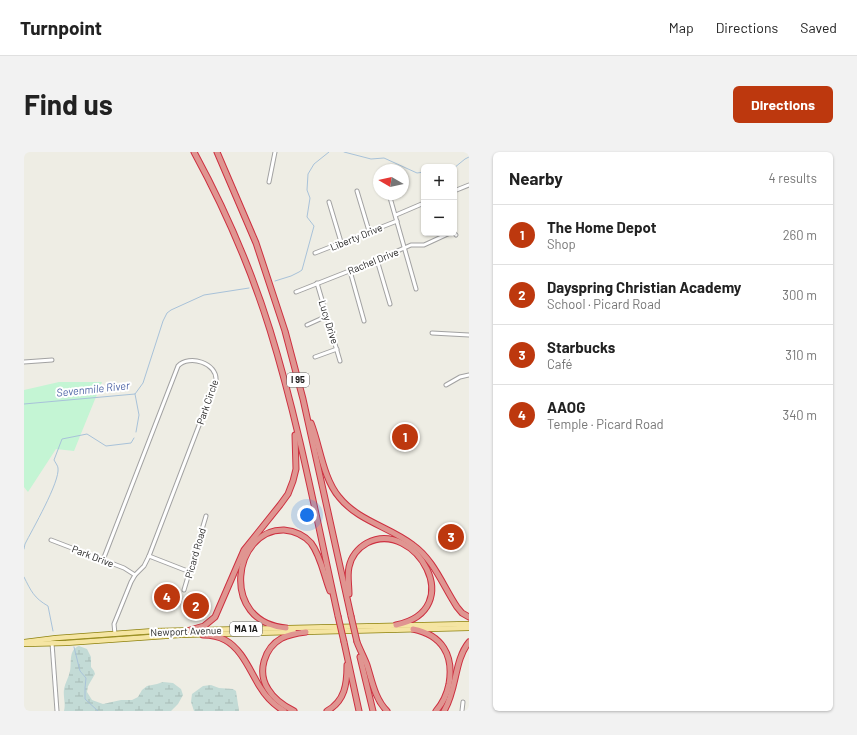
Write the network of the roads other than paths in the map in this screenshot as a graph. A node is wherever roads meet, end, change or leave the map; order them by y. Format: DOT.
graph roads {
  1 [pos="194,152"];
  2 [pos="217,152"];
  3 [pos="275,152"];
  4 [pos="269,182"];
  5 [pos="469,185"];
  6 [pos="457,190"];
  7 [pos="357,191"];
  8 [pos="391,200"];
  9 [pos="329,202"];
  10 [pos="421,204"];
  11 [pos="396,215"];
  12 [pos="397,221"];
  13 [pos="369,231"];
  14 [pos="444,236"];
  15 [pos="341,242"];
  16 [pos="405,248"];
  17 [pos="315,253"];
  18 [pos="377,260"];
  19 [pos="350,271"];
  20 [pos="317,284"];
  21 [pos="416,289"];
  22 [pos="296,292"];
  23 [pos="390,304"];
  24 [pos="327,316"];
  25 [pos="364,321"];
  26 [pos="307,324"];
  27 [pos="432,333"];
  28 [pos="469,335"];
  29 [pos="337,349"];
  30 [pos="316,357"];
  31 [pos="52,360"];
  32 [pos="340,361"];
  33 [pos="24,362"];
  34 [pos="469,375"];
  35 [pos="446,385"];
  36 [pos="304,406"];
  37 [pos="294,418"];
  38 [pos="206,516"];
  39 [pos="51,540"];
  40 [pos="149,556"];
  41 [pos="103,560"];
  42 [pos="190,572"];
  43 [pos="135,575"];
  44 [pos="184,590"];
  45 [pos="349,603"];
  46 [pos="336,606"];
  47 [pos="469,617"];
  48 [pos="469,624"];
  49 [pos="396,625"];
  50 [pos="286,628"];
  51 [pos="469,628"];
  52 [pos="190,630"];
  53 [pos="413,630"];
  54 [pos="306,632"];
  55 [pos="114,634"];
  56 [pos="203,635"];
  57 [pos="115,640"];
  58 [pos="357,642"];
  59 [pos="469,642"];
  60 [pos="24,643"];
  61 [pos="52,643"];
  62 [pos="347,654"];
  63 [pos="463,702"];
  64 [pos="57,711"];
  65 [pos="284,711"];
  66 [pos="294,711"];
  67 [pos="327,711"];
  68 [pos="360,711"];
  69 [pos="373,711"];
  70 [pos="387,711"];
  71 [pos="436,711"];
  72 [pos="444,711"];
  73 [pos="462,711"];
  1 -- 37 [label="highway, I 95"];
  2 -- 36 [label="highway, I 95"];
  3 -- 4 [label="street"];
  5 -- 6 [label="street"];
  7 -- 13 [label="street"];
  8 -- 11 [label="street"];
  9 -- 15 [label="street"];
  10 -- 11 [label="street"];
  11 -- 12 [label="street"];
  12 -- 13 [label="street, Liberty Drive"];
  12 -- 16 [label="street"];
  13 -- 15 [label="street, Liberty Drive"];
  14 -- 16 [label="street, Rachel Drive"];
  15 -- 17 [label="street, Liberty Drive"];
  16 -- 18 [label="street, Rachel Drive"];
  16 -- 21 [label="street"];
  18 -- 19 [label="street, Rachel Drive"];
  18 -- 23 [label="street"];
  19 -- 20 [label="street, Rachel Drive"];
  19 -- 25 [label="street"];
  20 -- 22 [label="street, Rachel Drive"];
  20 -- 24 [label="street, Lucy Drive"];
  24 -- 26 [label="street"];
  24 -- 29 [label="street, Lucy Drive"];
  27 -- 28 [label="street"];
  29 -- 30 [label="street"];
  29 -- 32 [label="street, Lucy Drive"];
  31 -- 33 [label="street"];
  34 -- 35 [label="street"];
  36 -- 45 [label="highway, I 95"];
  36 -- 47 [label="highway"];
  37 -- 46 [label="highway, I 95"];
  37 -- 52 [label="highway"];
  38 -- 42 [label="street, Picard Road"];
  39 -- 41 [label="street, Park Drive"];
  40 -- 41 [label="street, Park Circle"];
  40 -- 42 [label="street"];
  40 -- 43 [label="street, Park Circle"];
  41 -- 43 [label="street, Park Drive"];
  42 -- 44 [label="street, Picard Road"];
  43 -- 55 [label="street, Park Circle"];
  45 -- 49 [label="highway"];
  45 -- 58 [label="highway, I 95, bridge"];
  46 -- 50 [label="highway"];
  46 -- 62 [label="highway, I 95, bridge"];
  48 -- 49 [label="main road, Newport Avenue / MA 1A"];
  49 -- 50 [label="main road, Newport Avenue / MA 1A"];
  50 -- 52 [label="main road, Newport Avenue / MA 1A"];
  51 -- 53 [label="main road, Newport Avenue / MA 1A"];
  52 -- 55 [label="main road, Newport Avenue / MA 1A"];
  53 -- 54 [label="main road, Newport Avenue / MA 1A"];
  53 -- 71 [label="highway"];
  54 -- 56 [label="main road, Newport Avenue / MA 1A"];
  54 -- 66 [label="highway"];
  55 -- 57 [label="street, Park Circle"];
  55 -- 60 [label="main road, Newport Avenue / MA 1A"];
  56 -- 57 [label="main road, Newport Avenue / MA 1A"];
  56 -- 65 [label="highway"];
  57 -- 61 [label="main road, Newport Avenue / MA 1A"];
  58 -- 69 [label="highway, I 95"];
  58 -- 70 [label="highway"];
  59 -- 72 [label="highway"];
  60 -- 61 [label="main road, Newport Avenue / MA 1A"];
  61 -- 64 [label="street"];
  62 -- 67 [label="highway"];
  62 -- 68 [label="highway, I 95"];
  63 -- 73 [label="street"];
}
